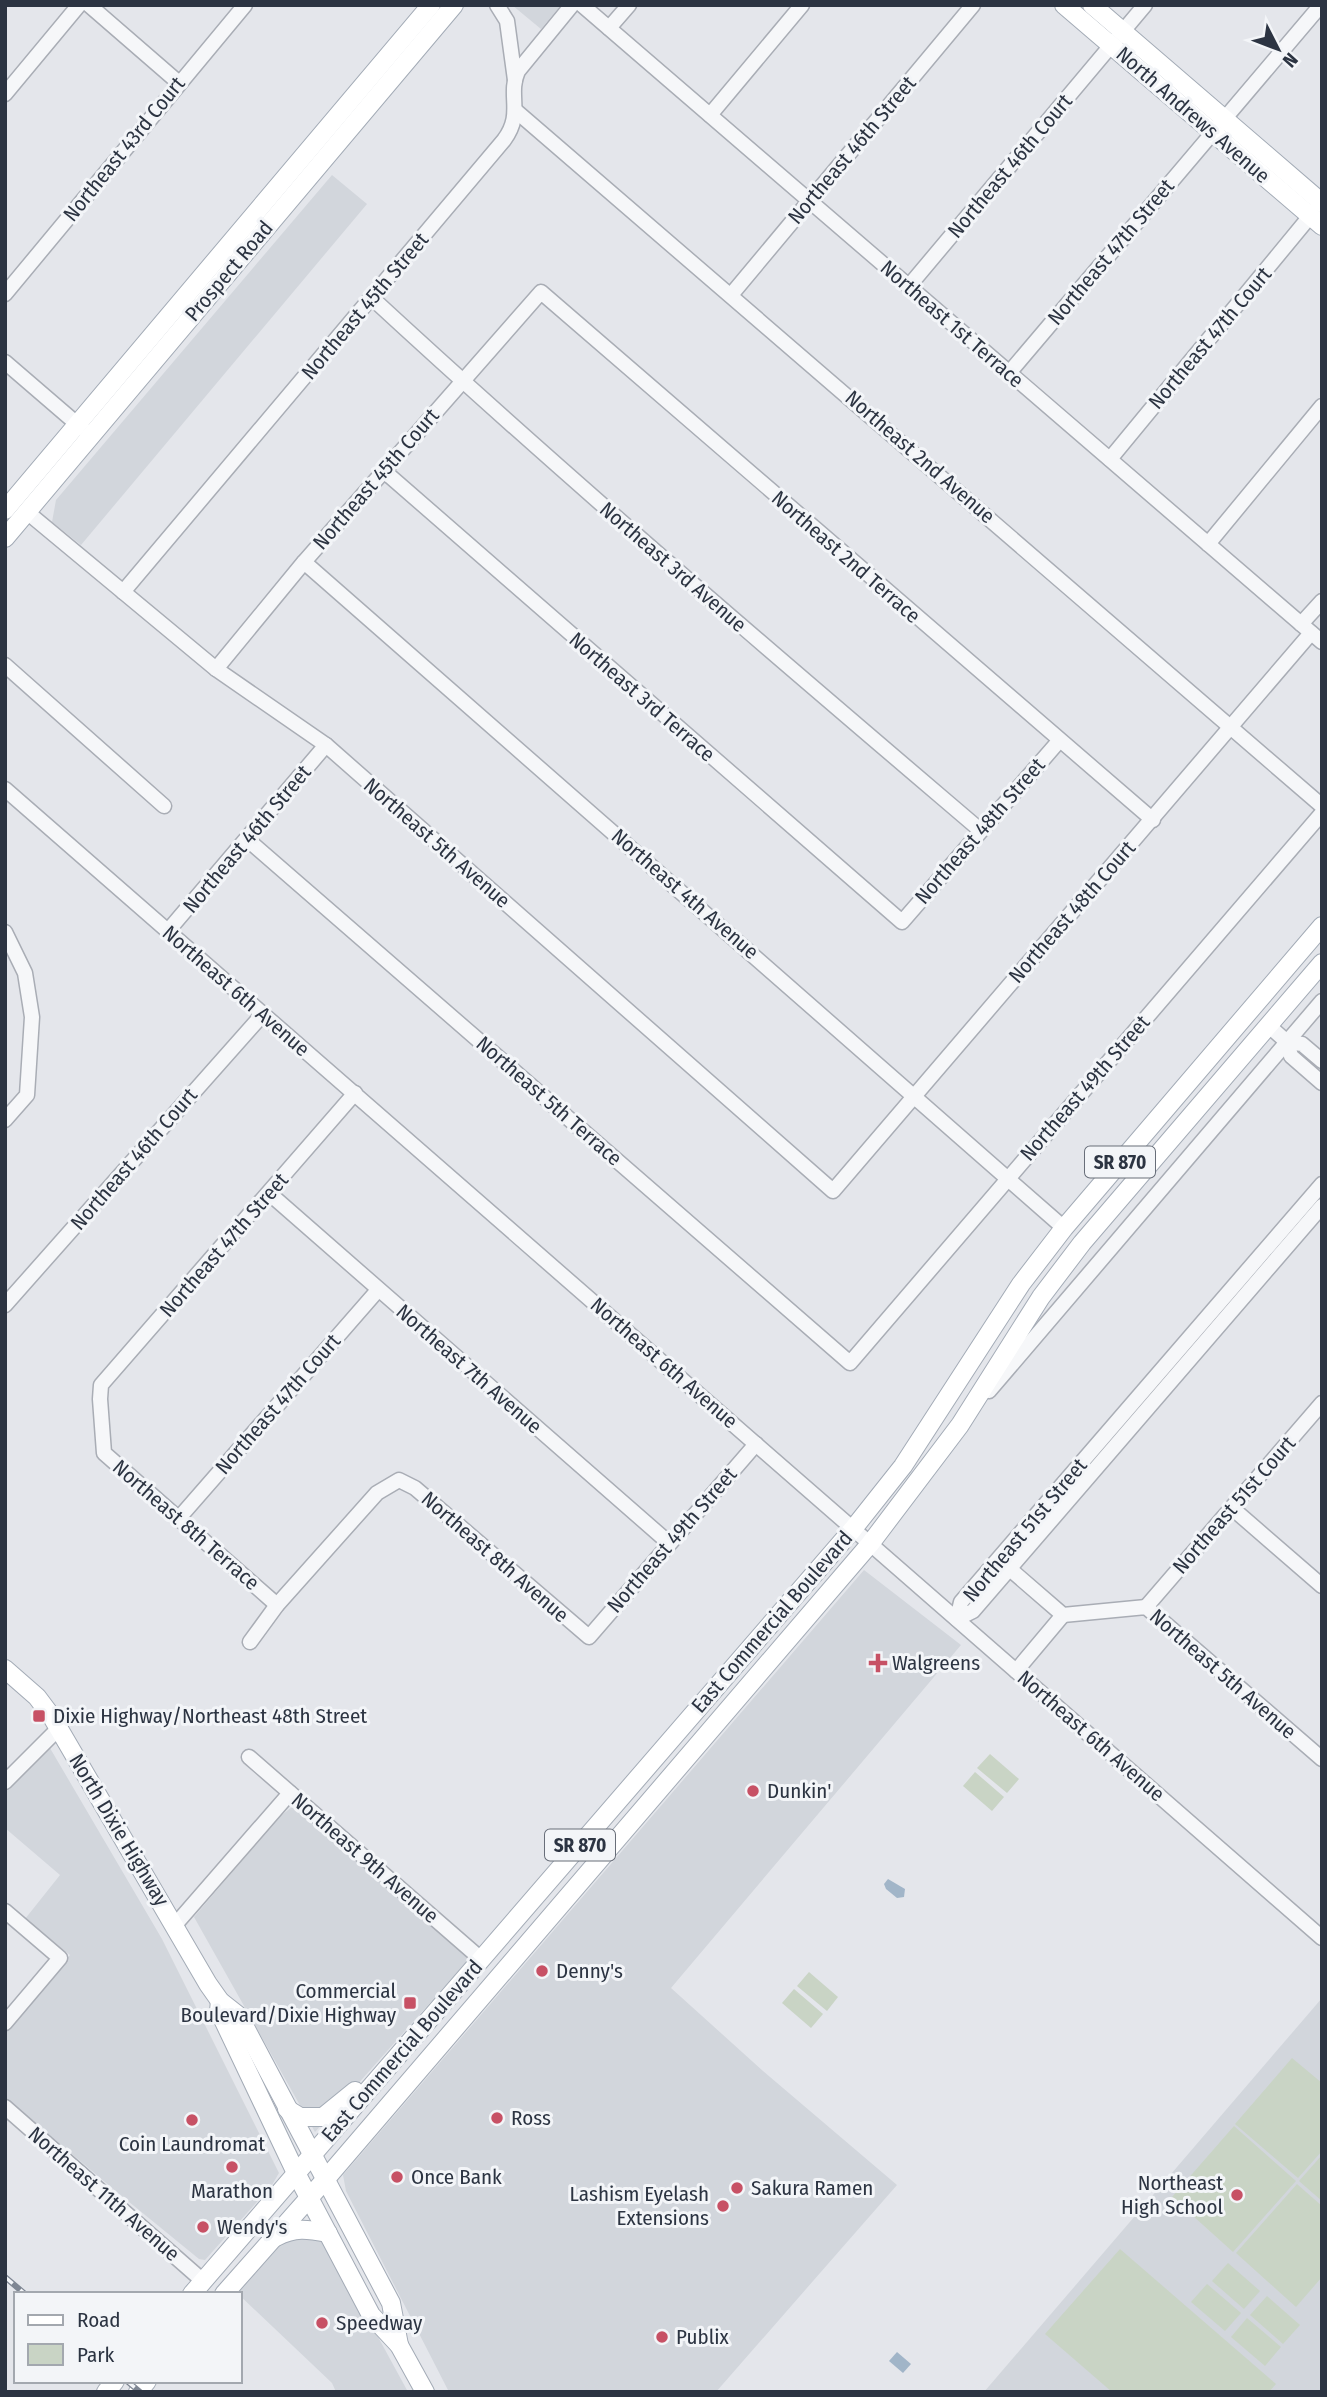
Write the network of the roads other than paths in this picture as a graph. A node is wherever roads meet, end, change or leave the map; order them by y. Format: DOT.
graph roads {
  1 [pos="79,5"];
  2 [pos="89,5"];
  3 [pos="245,5"];
  4 [pos="431,5"];
  5 [pos="454,5"];
  6 [pos="498,5"];
  7 [pos="572,5"];
  8 [pos="582,5"];
  9 [pos="629,5"];
  10 [pos="802,5"];
  11 [pos="973,5"];
  12 [pos="1064,5"];
  13 [pos="1092,5"];
  14 [pos="1145,5"];
  15 [pos="1321,5"];
  16 [pos="609,28"];
  17 [pos="1117,38"];
  18 [pos="515,80"];
  19 [pos="179,83"];
  20 [pos="5,94"];
  21 [pos="516,111"];
  22 [pos="710,115"];
  23 [pos="1218,125"];
  24 [pos="293,182"];
  25 [pos="810,201"];
  26 [pos="1319,212"];
  27 [pos="909,286"];
  28 [pos="541,292"];
  29 [pos="5,294"];
  30 [pos="732,295"];
  31 [pos="372,298"];
  32 [pos="5,362"];
  33 [pos="1009,373"];
  34 [pos="461,381"];
  35 [pos="1322,407"];
  36 [pos="84,430"];
  37 [pos="1110,459"];
  38 [pos="384,471"];
  39 [pos="5,510"];
  40 [pos="27,512"];
  41 [pos="5,538"];
  42 [pos="1208,544"];
  43 [pos="304,562"];
  44 [pos="123,592"];
  45 [pos="1322,601"];
  46 [pos="1311,633"];
  47 [pos="5,665"];
  48 [pos="216,669"];
  49 [pos="1233,726"];
  50 [pos="1059,741"];
  51 [pos="326,745"];
  52 [pos="5,789"];
  53 [pos="164,806"];
  54 [pos="1322,806"];
  55 [pos="1322,813"];
  56 [pos="1153,820"];
  57 [pos="980,830"];
  58 [pos="248,840"];
  59 [pos="902,922"];
  60 [pos="1322,926"];
  61 [pos="5,932"];
  62 [pos="167,932"];
  63 [pos="1322,941"];
  64 [pos="1322,963"];
  65 [pos="1322,1001"];
  66 [pos="262,1014"];
  67 [pos="1246,1014"];
  68 [pos="1269,1025"];
  69 [pos="1287,1042"];
  70 [pos="1322,1061"];
  71 [pos="1322,1083"];
  72 [pos="355,1093"];
  73 [pos="914,1095"];
  74 [pos="5,1120"];
  75 [pos="1187,1120"];
  76 [pos="1141,1137"];
  77 [pos="1007,1177"];
  78 [pos="1322,1184"];
  79 [pos="833,1191"];
  80 [pos="270,1194"];
  81 [pos="1322,1206"];
  82 [pos="1064,1228"];
  83 [pos="1091,1233"];
  84 [pos="1108,1252"];
  85 [pos="378,1290"];
  86 [pos="5,1305"];
  87 [pos="1021,1328"];
  88 [pos="1189,1335"];
  89 [pos="1202,1346"];
  90 [pos="850,1363"];
  91 [pos="100,1399"];
  92 [pos="1319,1413"];
  93 [pos="960,1425"];
  94 [pos="756,1444"];
  95 [pos="1232,1508"];
  96 [pos="179,1518"];
  97 [pos="853,1528"];
  98 [pos="668,1543"];
  99 [pos="870,1544"];
  100 [pos="1004,1564"];
  101 [pos="1322,1586"];
  102 [pos="277,1605"];
  103 [pos="1146,1607"];
  104 [pos="1063,1615"];
  105 [pos="957,1619"];
  106 [pos="589,1637"];
  107 [pos="250,1642"];
  108 [pos="5,1669"];
  109 [pos="1016,1671"];
  110 [pos="722,1680"];
  111 [pos="59,1728"];
  112 [pos="249,1757"];
  113 [pos="1322,1759"];
  114 [pos="635,1780"];
  115 [pos="5,1782"];
  116 [pos="290,1793"];
  117 [pos="654,1796"];
  118 [pos="542,1888"];
  119 [pos="573,1890"];
  120 [pos="5,1911"];
  121 [pos="175,1925"];
  122 [pos="1322,1938"];
  123 [pos="481,1959"];
  124 [pos="495,1980"];
  125 [pos="220,2001"];
  126 [pos="5,2023"];
  127 [pos="456,2025"];
  128 [pos="369,2090"];
  129 [pos="5,2106"];
  130 [pos="287,2109"];
  131 [pos="311,2156"];
  132 [pos="296,2173"];
  133 [pos="324,2181"];
  134 [pos="309,2197"];
  135 [pos="328,2234"];
  136 [pos="272,2238"];
  137 [pos="197,2287"];
  138 [pos="226,2292"];
  139 [pos="399,2345"];
  140 [pos="425,2392"];
  1 -- 20 [label="street"];
  2 -- 19 [label="street"];
  3 -- 19 [label="street, Northeast 43rd Court"];
  4 -- 24 [label="main road, Prospect Road"];
  5 -- 24 [label="main road, Prospect Road"];
  6 -- 18 [label="street"];
  7 -- 18 [label="street"];
  8 -- 16 [label="street, Northeast 1st Terrace"];
  9 -- 16 [label="street"];
  10 -- 22 [label="street"];
  11 -- 25 [label="street, Northeast 46th Street"];
  12 -- 17 [label="main road, North Andrews Avenue"];
  13 -- 17 [label="main road, North Andrews Avenue"];
  14 -- 17 [label="street, Northeast 46th Court"];
  15 -- 23 [label="street, Northeast 47th Street"];
  16 -- 22 [label="street, Northeast 1st Terrace"];
  17 -- 23 [label="main road, North Andrews Avenue"];
  17 -- 27 [label="street, Northeast 46th Court"];
  18 -- 21 [label="street, Northeast 45th Street"];
  19 -- 29 [label="street, Northeast 43rd Court"];
  21 -- 30 [label="street, Northeast 2nd Avenue"];
  21 -- 31 [label="street, Northeast 45th Street"];
  22 -- 25 [label="street, Northeast 1st Terrace"];
  23 -- 26 [label="main road, North Andrews Avenue"];
  23 -- 33 [label="street, Northeast 47th Street"];
  24 -- 36 [label="main road, Prospect Road"];
  25 -- 27 [label="street, Northeast 1st Terrace"];
  25 -- 30 [label="street, Northeast 46th Street"];
  26 -- 37 [label="street, Northeast 47th Court"];
  27 -- 33 [label="street, Northeast 1st Terrace"];
  28 -- 34 [label="street, Northeast 45th Court"];
  28 -- 50 [label="street, Northeast 2nd Terrace"];
  30 -- 49 [label="street, Northeast 2nd Avenue"];
  31 -- 34 [label="street, Northeast 3rd Avenue"];
  31 -- 44 [label="street, Northeast 45th Street"];
  32 -- 36 [label="street"];
  33 -- 37 [label="street, Northeast 1st Terrace"];
  34 -- 38 [label="street, Northeast 45th Court"];
  34 -- 57 [label="street, Northeast 3rd Avenue"];
  35 -- 42 [label="street"];
  36 -- 39 [label="main road, Prospect Road"];
  36 -- 40 [label="main road, Prospect Road"];
  37 -- 42 [label="street, Northeast 1st Terrace"];
  38 -- 43 [label="street, Northeast 45th Court"];
  38 -- 59 [label="street, Northeast 3rd Terrace"];
  40 -- 41 [label="main road, Prospect Road"];
  40 -- 44 [label="street, Northeast 5th Avenue"];
  42 -- 46 [label="street, Northeast 1st Terrace"];
  43 -- 48 [label="street, Northeast 45th Court"];
  43 -- 73 [label="street, Northeast 4th Avenue"];
  44 -- 48 [label="street, Northeast 5th Avenue"];
  45 -- 46 [label="street, Northeast 48th Court"];
  46 -- 49 [label="street, Northeast 48th Court"];
  47 -- 53 [label="street"];
  48 -- 51 [label="street, Northeast 5th Avenue"];
  49 -- 54 [label="street, Northeast 2nd Avenue"];
  49 -- 56 [label="street, Northeast 48th Court"];
  50 -- 56 [label="street, Northeast 2nd Terrace"];
  50 -- 57 [label="street, Northeast 48th Street"];
  51 -- 58 [label="street, Northeast 46th Street"];
  51 -- 79 [label="street, Northeast 5th Avenue"];
  52 -- 62 [label="street, Northeast 6th Avenue"];
  55 -- 77 [label="street, Northeast 49th Street"];
  56 -- 73 [label="street, Northeast 48th Court"];
  57 -- 59 [label="street, Northeast 48th Street"];
  58 -- 62 [label="street, Northeast 46th Street"];
  58 -- 90 [label="street, Northeast 5th Terrace"];
  60 -- 67 [label="main road, East Commercial Boulevard / SR 870"];
  61 -- 74 [label="street"];
  62 -- 66 [label="street, Northeast 6th Avenue"];
  63 -- 68 [label="main road"];
  64 -- 68 [label="main road, East Commercial Boulevard / SR 870"];
  65 -- 69 [label="street"];
  66 -- 72 [label="street, Northeast 6th Avenue"];
  66 -- 86 [label="street, Northeast 46th Court"];
  67 -- 75 [label="main road"];
  67 -- 76 [label="main road, East Commercial Boulevard / SR 870"];
  68 -- 69 [label="street"];
  68 -- 75 [label="main road, East Commercial Boulevard / SR 870"];
  69 -- 70 [label="street"];
  69 -- 71 [label="street"];
  69 -- 84 [label="street"];
  72 -- 80 [label="street, Northeast 47th Street"];
  72 -- 94 [label="street, Northeast 6th Avenue"];
  73 -- 77 [label="street, Northeast 4th Avenue"];
  73 -- 79 [label="street, Northeast 48th Court"];
  75 -- 83 [label="main road, East Commercial Boulevard / SR 870"];
  76 -- 82 [label="main road, East Commercial Boulevard / SR 870"];
  76 -- 83 [label="main road"];
  77 -- 82 [label="street, Northeast 4th Avenue"];
  77 -- 90 [label="street, Northeast 49th Street"];
  78 -- 88 [label="street, Northeast 51st Street"];
  80 -- 85 [label="street, Northeast 7th Avenue"];
  80 -- 91 [label="street, Northeast 47th Street"];
  81 -- 89 [label="street, Northeast 51st Street"];
  82 -- 87 [label="main road"];
  82 -- 97 [label="main road, East Commercial Boulevard / SR 870"];
  83 -- 84 [label="street"];
  83 -- 87 [label="main road, East Commercial Boulevard / SR 870"];
  84 -- 93 [label="street"];
  85 -- 96 [label="street, Northeast 47th Court"];
  85 -- 98 [label="street, Northeast 7th Avenue"];
  87 -- 93 [label="main road, East Commercial Boulevard / SR 870"];
  88 -- 89 [label="street"];
  88 -- 100 [label="street, Northeast 51st Street"];
  89 -- 100 [label="street, Northeast 51st Street"];
  91 -- 96 [label="street, Northeast 8th Terrace"];
  92 -- 95 [label="street, Northeast 51st Court"];
  93 -- 99 [label="main road, East Commercial Boulevard / SR 870"];
  94 -- 97 [label="street, Northeast 6th Avenue"];
  94 -- 98 [label="street, Northeast 49th Street"];
  95 -- 101 [label="street"];
  95 -- 103 [label="street, Northeast 51st Court"];
  96 -- 102 [label="street, Northeast 8th Terrace"];
  97 -- 99 [label="street, Northeast 6th Avenue"];
  97 -- 110 [label="main road, East Commercial Boulevard / SR 870"];
  98 -- 106 [label="street, Northeast 49th Street"];
  99 -- 105 [label="street, Northeast 6th Avenue"];
  99 -- 117 [label="main road, East Commercial Boulevard / SR 870"];
  100 -- 104 [label="street"];
  100 -- 105 [label="street, Northeast 51st Street"];
  102 -- 106 [label="street, Northeast 8th Avenue"];
  102 -- 107 [label="street"];
  103 -- 104 [label="street, Northeast 5th Avenue"];
  103 -- 113 [label="street, Northeast 5th Avenue"];
  104 -- 109 [label="street"];
  105 -- 109 [label="street, Northeast 6th Avenue"];
  108 -- 111 [label="main road, North Dixie Highway"];
  109 -- 122 [label="street, Northeast 6th Avenue"];
  110 -- 114 [label="main road, East Commercial Boulevard / SR 870"];
  110 -- 117 [label="main road"];
  111 -- 115 [label="street"];
  111 -- 121 [label="main road, North Dixie Highway"];
  112 -- 116 [label="street, Northeast 9th Avenue"];
  114 -- 118 [label="main road, East Commercial Boulevard / SR 870"];
  114 -- 119 [label="main road"];
  116 -- 121 [label="street"];
  116 -- 123 [label="street, Northeast 9th Avenue"];
  117 -- 119 [label="main road, East Commercial Boulevard / SR 870"];
  118 -- 123 [label="main road, East Commercial Boulevard / SR 870"];
  118 -- 124 [label="main road"];
  119 -- 124 [label="main road, East Commercial Boulevard / SR 870"];
  120 -- 126 [label="street"];
  121 -- 125 [label="main road, North Dixie Highway"];
  123 -- 127 [label="main road"];
  123 -- 128 [label="main road, East Commercial Boulevard / SR 870"];
  124 -- 127 [label="main road, East Commercial Boulevard / SR 870"];
  125 -- 130 [label="main road, North Dixie Highway"];
  125 -- 132 [label="main road, North Dixie Highway"];
  127 -- 133 [label="main road, East Commercial Boulevard / SR 870"];
  128 -- 130 [label="main road"];
  128 -- 131 [label="main road, East Commercial Boulevard / SR 870"];
  129 -- 137 [label="street, Northeast 11th Avenue"];
  130 -- 131 [label="main road, North Dixie Highway"];
  131 -- 132 [label="main road, East Commercial Boulevard / SR 870"];
  131 -- 133 [label="main road, North Dixie Highway"];
  132 -- 134 [label="main road, North Dixie Highway"];
  132 -- 137 [label="main road, East Commercial Boulevard / SR 870"];
  133 -- 134 [label="main road, East Commercial Boulevard / SR 870"];
  133 -- 139 [label="main road, North Dixie Highway"];
  134 -- 135 [label="main road, North Dixie Highway"];
  134 -- 136 [label="main road, East Commercial Boulevard / SR 870"];
  135 -- 136 [label="main road"];
  135 -- 139 [label="main road, North Dixie Highway"];
  136 -- 138 [label="main road, East Commercial Boulevard / SR 870"];
  139 -- 140 [label="main road, North Dixie Highway"];
}
